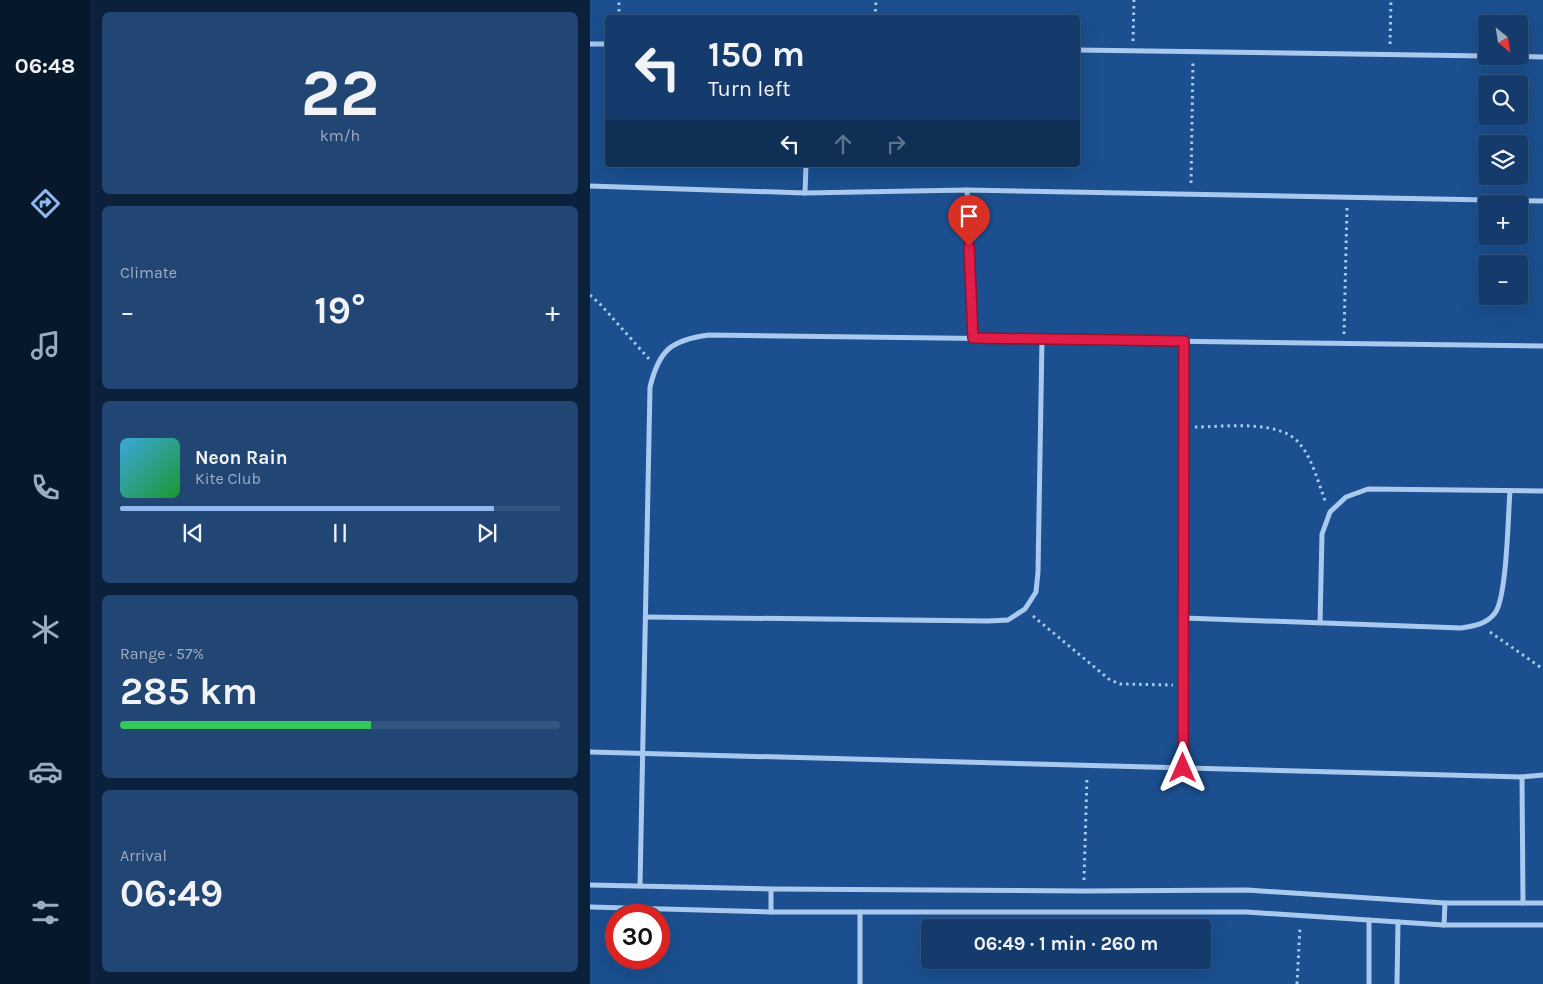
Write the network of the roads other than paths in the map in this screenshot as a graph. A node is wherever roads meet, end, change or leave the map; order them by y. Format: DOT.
graph roads {
  1 [pos="590,44"];
  2 [pos="605,44"];
  3 [pos="1080,50"];
  4 [pos="1478,56"];
  5 [pos="1528,57"];
  6 [pos="1543,57"];
  7 [pos="806,167"];
  8 [pos="590,186"];
  9 [pos="967,190"];
  10 [pos="805,193"];
  11 [pos="1543,200"];
  12 [pos="973,338"];
  13 [pos="1042,339"];
  14 [pos="1184,341"];
  15 [pos="1543,346"];
  16 [pos="1510,491"];
  17 [pos="1543,491"];
  18 [pos="646,617"];
  19 [pos="1184,618"];
  20 [pos="1320,624"];
  21 [pos="590,752"];
  22 [pos="643,754"];
  23 [pos="1183,768"];
  24 [pos="1543,775"];
  25 [pos="1522,777"];
  26 [pos="590,885"];
  27 [pos="640,886"];
  28 [pos="771,889"];
  29 [pos="1523,903"];
  30 [pos="1543,903"];
  31 [pos="1445,904"];
  32 [pos="590,907"];
  33 [pos="771,912"];
  34 [pos="860,912"];
  35 [pos="1369,920"];
  36 [pos="1398,922"];
  37 [pos="1444,925"];
  38 [pos="1543,925"];
  39 [pos="860,984"];
  40 [pos="1369,984"];
  41 [pos="1397,984"];
  1 -- 2 [label="street"];
  3 -- 4 [label="street"];
  5 -- 6 [label="street"];
  7 -- 10 [label="street"];
  8 -- 10 [label="street"];
  9 -- 10 [label="street"];
  9 -- 11 [label="street"];
  9 -- 12 [label="street"];
  12 -- 13 [label="street"];
  12 -- 18 [label="street"];
  13 -- 14 [label="street"];
  13 -- 18 [label="street"];
  14 -- 15 [label="street"];
  14 -- 19 [label="street"];
  16 -- 17 [label="street"];
  16 -- 20 [label="street"];
  16 -- 20 [label="street"];
  18 -- 22 [label="street"];
  19 -- 20 [label="street"];
  19 -- 23 [label="street"];
  21 -- 22 [label="street"];
  22 -- 23 [label="street"];
  22 -- 27 [label="street"];
  23 -- 25 [label="street"];
  24 -- 25 [label="street"];
  25 -- 29 [label="street"];
  26 -- 27 [label="street"];
  27 -- 28 [label="street"];
  28 -- 31 [label="street"];
  28 -- 33 [label="street"];
  29 -- 30 [label="street"];
  29 -- 31 [label="street"];
  31 -- 37 [label="street"];
  32 -- 33 [label="street"];
  33 -- 34 [label="street"];
  34 -- 35 [label="street"];
  34 -- 39 [label="street"];
  35 -- 36 [label="street"];
  35 -- 40 [label="street"];
  36 -- 37 [label="street"];
  36 -- 41 [label="street"];
  37 -- 38 [label="street"];
}
